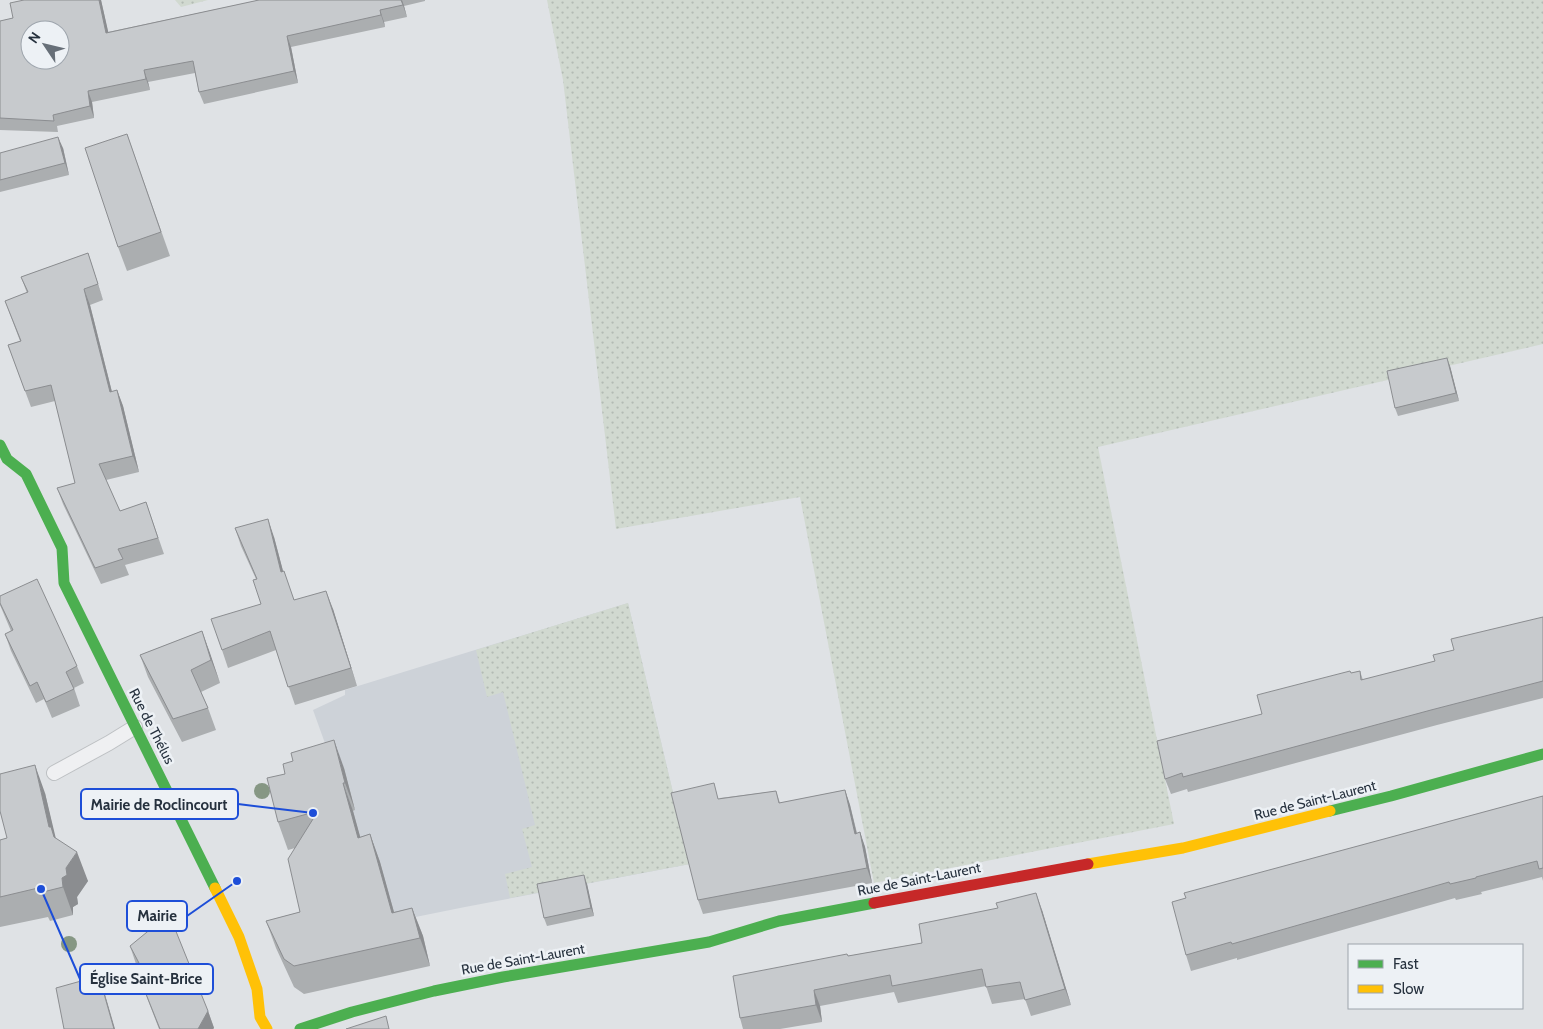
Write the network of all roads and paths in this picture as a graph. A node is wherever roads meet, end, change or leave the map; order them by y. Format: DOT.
graph roads {
  1 [pos="0,445"];
  2 [pos="135,726"];
  3 [pos="1543,754"];
  4 [pos="54,773"];
  5 [pos="267,1029"];
  6 [pos="272,1029"];
  7 [pos="277,1029"];
  8 [pos="300,1029"];
  1 -- 2 [label="street, Rue de Thélus"];
  2 -- 4 [label="lane"];
  2 -- 5 [label="street, Rue de Thélus"];
  3 -- 8 [label="street, Rue de Saint-Laurent"];
  6 -- 7 [label="street"];
}
